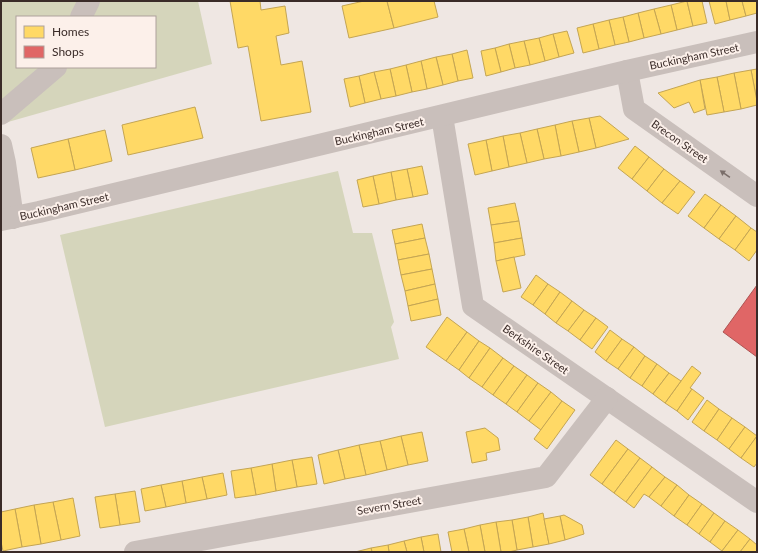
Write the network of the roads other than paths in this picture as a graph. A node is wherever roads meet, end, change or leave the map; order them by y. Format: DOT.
graph roads {
  1 [pos="89,1"];
  2 [pos="82,16"];
  3 [pos="757,42"];
  4 [pos="56,68"];
  5 [pos="627,71"];
  6 [pos="1,114"];
  7 [pos="442,116"];
  8 [pos="1,144"];
  9 [pos="757,196"];
  10 [pos="7,219"];
  11 [pos="607,398"];
  12 [pos="757,502"];
  13 [pos="135,552"];
  1 -- 2 [label="street"];
  3 -- 5 [label="street, Buckingham Street"];
  4 -- 6 [label="street"];
  5 -- 7 [label="street, Buckingham Street"];
  9 -- 5 [label="street, Brecon Street, one-way"];
  7 -- 10 [label="street, Buckingham Street"];
  7 -- 11 [label="street, Berkshire Street"];
  8 -- 10 [label="street"];
  11 -- 12 [label="street, Berkshire Street"];
  11 -- 13 [label="street, Severn Street"];
}
